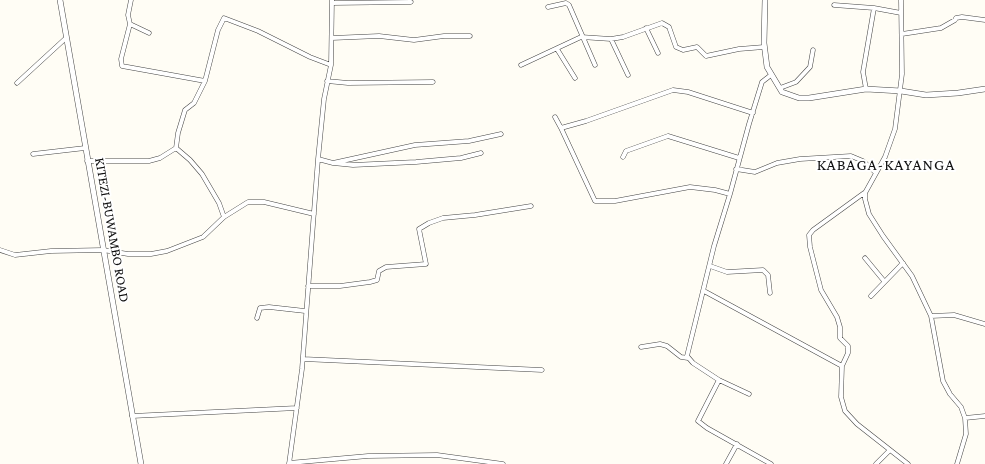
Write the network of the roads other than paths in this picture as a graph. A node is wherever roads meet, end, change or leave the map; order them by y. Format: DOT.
graph roads {
  1 [pos="60,0"];
  2 [pos="131,0"];
  3 [pos="765,0"];
  4 [pos="901,0"];
  5 [pos="332,2"];
  6 [pos="411,2"];
  7 [pos="834,4"];
  8 [pos="548,7"];
  9 [pos="874,8"];
  10 [pos="901,13"];
  11 [pos="985,20"];
  12 [pos="130,24"];
  13 [pos="646,28"];
  14 [pos="149,33"];
  15 [pos="902,34"];
  16 [pos="470,36"];
  17 [pos="581,37"];
  18 [pos="66,38"];
  19 [pos="332,38"];
  20 [pos="611,39"];
  21 [pos="764,47"];
  22 [pos="557,48"];
  23 [pos="813,50"];
  24 [pos="658,53"];
  25 [pos="331,65"];
  26 [pos="521,65"];
  27 [pos="595,65"];
  28 [pos="628,74"];
  29 [pos="771,75"];
  30 [pos="575,78"];
  31 [pos="205,81"];
  32 [pos="327,81"];
  33 [pos="433,82"];
  34 [pos="17,83"];
  35 [pos="780,88"];
  36 [pos="866,89"];
  37 [pos="985,89"];
  38 [pos="901,91"];
  39 [pos="753,113"];
  40 [pos="555,117"];
  41 [pos="562,128"];
  42 [pos="501,134"];
  43 [pos="85,148"];
  44 [pos="176,148"];
  45 [pos="481,153"];
  46 [pos="33,154"];
  47 [pos="623,157"];
  48 [pos="739,158"];
  49 [pos="318,159"];
  50 [pos="86,161"];
  51 [pos="333,163"];
  52 [pos="736,169"];
  53 [pos="876,173"];
  54 [pos="730,194"];
  55 [pos="864,194"];
  56 [pos="531,206"];
  57 [pos="314,214"];
  58 [pos="224,217"];
  59 [pos="0,250"];
  60 [pos="103,250"];
  61 [pos="866,258"];
  62 [pos="903,263"];
  63 [pos="710,266"];
  64 [pos="884,282"];
  65 [pos="308,286"];
  66 [pos="704,291"];
  67 [pos="770,293"];
  68 [pos="871,296"];
  69 [pos="305,311"];
  70 [pos="931,316"];
  71 [pos="257,318"];
  72 [pos="985,324"];
  73 [pos="640,348"];
  74 [pos="688,358"];
  75 [pos="303,359"];
  76 [pos="842,366"];
  77 [pos="542,370"];
  78 [pos="719,380"];
  79 [pos="749,394"];
  80 [pos="297,408"];
  81 [pos="132,416"];
  82 [pos="985,416"];
  83 [pos="965,418"];
  84 [pos="736,444"];
  85 [pos="889,451"];
  86 [pos="957,463"];
  87 [pos="141,464"];
  88 [pos="289,464"];
  89 [pos="503,464"];
  90 [pos="726,464"];
  91 [pos="771,464"];
  92 [pos="876,464"];
  93 [pos="908,464"];
  1 -- 18 [label="street, KITEZI-BUWAMBO ROAD"];
  2 -- 12 [label="street"];
  3 -- 21 [label="street"];
  4 -- 10 [label="street"];
  5 -- 6 [label="street"];
  5 -- 19 [label="street"];
  7 -- 9 [label="street"];
  8 -- 17 [label="street"];
  9 -- 10 [label="street"];
  9 -- 36 [label="street"];
  10 -- 15 [label="street"];
  11 -- 15 [label="street"];
  12 -- 14 [label="street"];
  12 -- 31 [label="street"];
  13 -- 20 [label="street"];
  13 -- 21 [label="street"];
  13 -- 24 [label="street"];
  15 -- 38 [label="street"];
  16 -- 19 [label="street"];
  17 -- 20 [label="street"];
  17 -- 22 [label="street"];
  17 -- 27 [label="street"];
  18 -- 34 [label="street"];
  18 -- 43 [label="street, KITEZI-BUWAMBO ROAD"];
  19 -- 25 [label="street"];
  20 -- 28 [label="street"];
  21 -- 29 [label="street"];
  22 -- 26 [label="street"];
  22 -- 30 [label="street"];
  23 -- 35 [label="street"];
  25 -- 31 [label="street"];
  25 -- 32 [label="street"];
  29 -- 35 [label="street"];
  29 -- 39 [label="street"];
  31 -- 44 [label="street"];
  32 -- 33 [label="street"];
  32 -- 49 [label="street"];
  35 -- 36 [label="street"];
  36 -- 38 [label="street"];
  37 -- 38 [label="street"];
  38 -- 53 [label="street"];
  39 -- 41 [label="street"];
  39 -- 48 [label="street"];
  40 -- 41 [label="street"];
  41 -- 54 [label="street"];
  42 -- 51 [label="street"];
  43 -- 46 [label="street"];
  43 -- 50 [label="street, KITEZI-BUWAMBO ROAD"];
  44 -- 50 [label="street"];
  44 -- 58 [label="street"];
  45 -- 51 [label="street"];
  47 -- 48 [label="street"];
  48 -- 52 [label="street"];
  49 -- 51 [label="street"];
  49 -- 57 [label="street"];
  50 -- 60 [label="street, KITEZI-BUWAMBO ROAD"];
  52 -- 53 [label="street"];
  52 -- 54 [label="street"];
  53 -- 55 [label="street"];
  54 -- 63 [label="street"];
  55 -- 62 [label="street"];
  55 -- 76 [label="street"];
  56 -- 65 [label="street"];
  57 -- 58 [label="street"];
  57 -- 65 [label="street"];
  58 -- 60 [label="street"];
  59 -- 60 [label="street"];
  60 -- 81 [label="street, KITEZI-BUWAMBO ROAD"];
  61 -- 64 [label="street"];
  62 -- 64 [label="street"];
  62 -- 70 [label="street"];
  63 -- 66 [label="street"];
  63 -- 67 [label="street"];
  64 -- 68 [label="street"];
  65 -- 69 [label="street"];
  66 -- 74 [label="street"];
  66 -- 76 [label="street"];
  69 -- 71 [label="street"];
  69 -- 75 [label="street"];
  70 -- 72 [label="street"];
  70 -- 83 [label="street"];
  73 -- 74 [label="street"];
  74 -- 78 [label="street"];
  75 -- 77 [label="street"];
  75 -- 80 [label="street"];
  76 -- 85 [label="street"];
  78 -- 79 [label="street"];
  78 -- 84 [label="street"];
  80 -- 81 [label="street"];
  80 -- 88 [label="street"];
  81 -- 87 [label="street, KITEZI-BUWAMBO ROAD"];
  82 -- 83 [label="street"];
  83 -- 86 [label="street"];
  84 -- 90 [label="street"];
  84 -- 91 [label="street"];
  85 -- 92 [label="street"];
  85 -- 93 [label="street"];
  88 -- 89 [label="street"];
}
